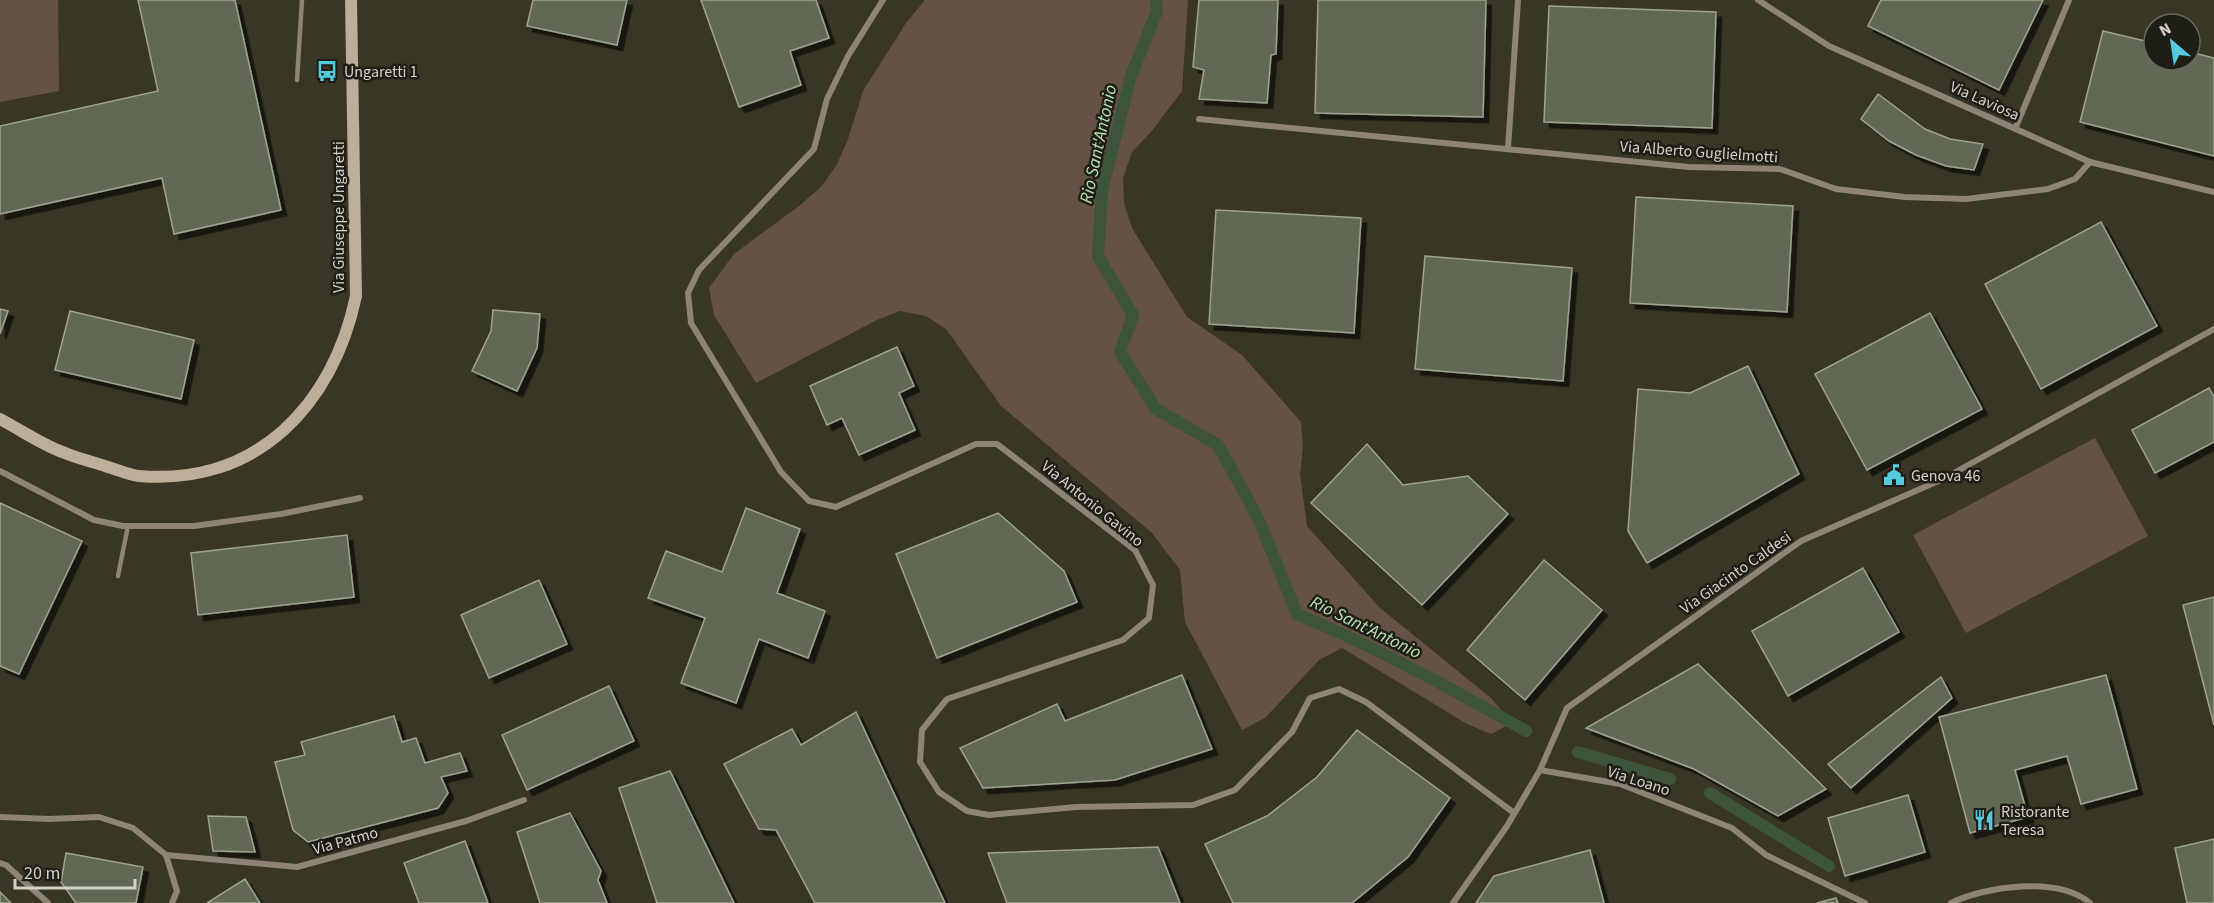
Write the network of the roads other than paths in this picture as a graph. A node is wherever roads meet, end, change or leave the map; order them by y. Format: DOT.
graph roads {
  1 [pos="302,0"];
  2 [pos="351,0"];
  3 [pos="883,0"];
  4 [pos="1518,0"];
  5 [pos="1758,0"];
  6 [pos="2069,0"];
  7 [pos="297,80"];
  8 [pos="1199,119"];
  9 [pos="2015,129"];
  10 [pos="1508,148"];
  11 [pos="2090,162"];
  12 [pos="2214,192"];
  13 [pos="2214,329"];
  14 [pos="0,419"];
  15 [pos="0,471"];
  16 [pos="360,498"];
  17 [pos="128,526"];
  18 [pos="118,576"];
  19 [pos="1540,770"];
  20 [pos="524,800"];
  21 [pos="1514,813"];
  22 [pos="0,817"];
  23 [pos="166,855"];
  24 [pos="0,863"];
  25 [pos="48,903"];
  26 [pos="172,903"];
  27 [pos="1452,903"];
  28 [pos="1865,903"];
  29 [pos="1951,903"];
  30 [pos="2090,903"];
  1 -- 7 [label="lane"];
  2 -- 14 [label="street, Via Giuseppe Ungaretti"];
  3 -- 21 [label="street, Via Antonio Gavino"];
  4 -- 10 [label="street"];
  5 -- 9 [label="street, Via Laviosa"];
  6 -- 9 [label="street"];
  8 -- 10 [label="street, Via Alberto Guglielmotti"];
  9 -- 11 [label="street, Via Laviosa"];
  10 -- 11 [label="street, Via Alberto Guglielmotti"];
  11 -- 12 [label="street, Via Laviosa"];
  13 -- 19 [label="street, Via Giacinto Caldesi"];
  15 -- 17 [label="street"];
  16 -- 17 [label="street"];
  17 -- 18 [label="lane"];
  19 -- 21 [label="street"];
  19 -- 28 [label="street, Via Loano"];
  20 -- 23 [label="street, Via Patmo"];
  21 -- 27 [label="street"];
  22 -- 23 [label="street"];
  23 -- 26 [label="street"];
  24 -- 25 [label="street"];
  29 -- 30 [label="street"];
}
